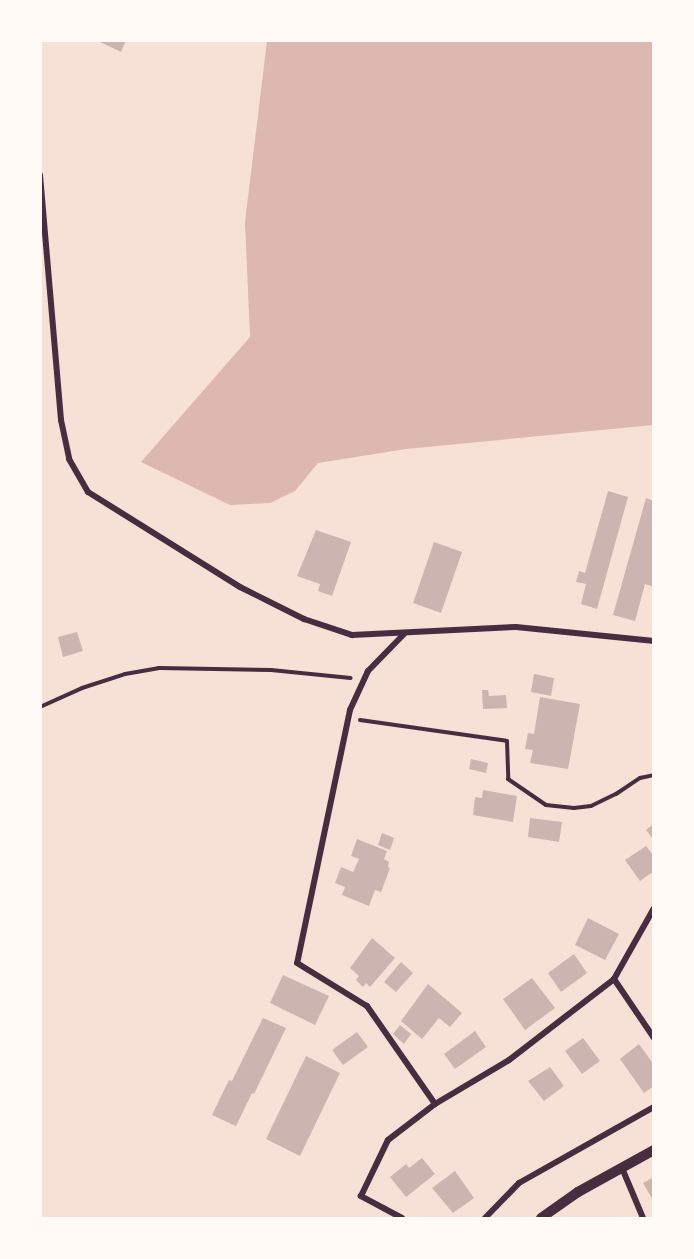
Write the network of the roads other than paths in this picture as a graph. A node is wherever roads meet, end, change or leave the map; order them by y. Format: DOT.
graph roads {
  1 [pos="40,175"];
  2 [pos="404,634"];
  3 [pos="654,640"];
  4 [pos="654,908"];
  5 [pos="614,979"];
  6 [pos="654,1038"];
  7 [pos="435,1104"];
  8 [pos="654,1107"];
  9 [pos="654,1150"];
  10 [pos="622,1168"];
  11 [pos="402,1218"];
  12 [pos="484,1218"];
  13 [pos="541,1218"];
  14 [pos="643,1218"];
  1 -- 2 [label="street"];
  2 -- 3 [label="street"];
  2 -- 7 [label="street"];
  4 -- 5 [label="street"];
  5 -- 6 [label="street"];
  5 -- 7 [label="street"];
  7 -- 11 [label="street"];
  8 -- 12 [label="street"];
  9 -- 10 [label="street"];
  10 -- 13 [label="street"];
  10 -- 14 [label="street"];
}
